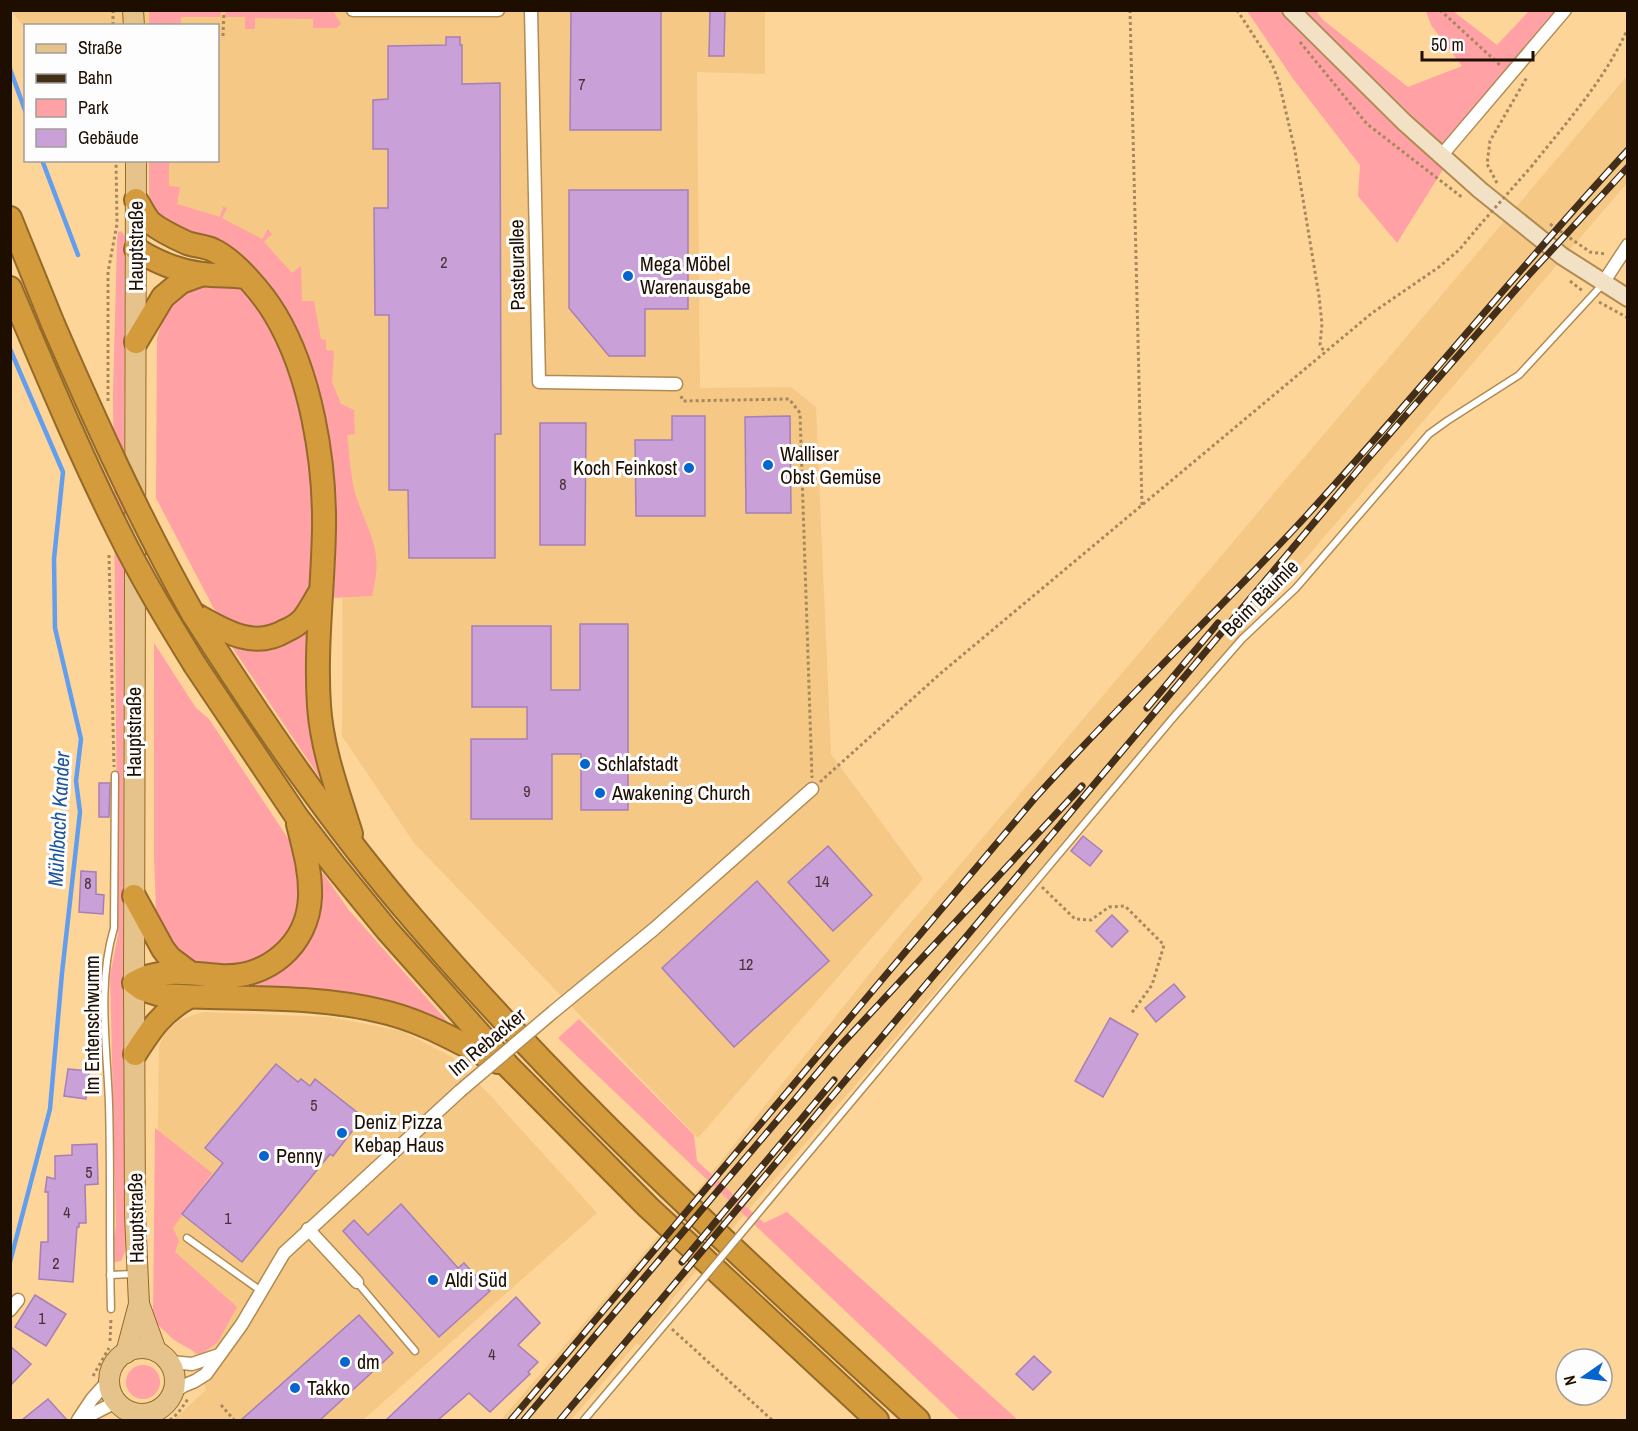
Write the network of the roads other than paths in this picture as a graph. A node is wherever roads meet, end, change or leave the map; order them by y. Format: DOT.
graph roads {
  1 [pos="353,10"];
  2 [pos="498,10"];
  3 [pos="531,10"];
  4 [pos="1291,10"];
  5 [pos="1565,10"];
  6 [pos="1441,156"];
  7 [pos="136,162"];
  8 [pos="136,200"];
  9 [pos="10,218"];
  10 [pos="187,243"];
  11 [pos="1628,245"];
  12 [pos="136,249"];
  13 [pos="202,274"];
  14 [pos="245,277"];
  15 [pos="1603,283"];
  16 [pos="10,288"];
  17 [pos="1628,298"];
  18 [pos="136,342"];
  19 [pos="676,384"];
  20 [pos="320,592"];
  21 [pos="193,614"];
  22 [pos="115,775"];
  23 [pos="812,789"];
  24 [pos="297,817"];
  25 [pos="355,847"];
  26 [pos="134,896"];
  27 [pos="190,973"];
  28 [pos="134,983"];
  29 [pos="189,997"];
  30 [pos="135,1054"];
  31 [pos="509,1067"];
  32 [pos="308,1229"];
  33 [pos="187,1238"];
  34 [pos="137,1273"];
  35 [pos="110,1275"];
  36 [pos="357,1281"];
  37 [pos="262,1291"];
  38 [pos="139,1304"];
  39 [pos="111,1309"];
  40 [pos="415,1351"];
  41 [pos="126,1353"];
  42 [pos="219,1355"];
  43 [pos="163,1357"];
  44 [pos="109,1380"];
  45 [pos="173,1393"];
  46 [pos="124,1412"];
  47 [pos="152,1416"];
  48 [pos="79,1420"];
  49 [pos="584,1420"];
  50 [pos="878,1420"];
  51 [pos="918,1420"];
  1 -- 2 [label="street"];
  3 -- 19 [label="street, Pasteurallee"];
  4 -- 6 [label="street"];
  5 -- 6 [label="street"];
  6 -- 15 [label="street"];
  7 -- 8 [label="main road, Hauptstraße"];
  8 -- 10 [label="highway"];
  8 -- 12 [label="main road, Hauptstraße"];
  9 -- 21 [label="highway, bridge"];
  10 -- 12 [label="highway"];
  10 -- 14 [label="highway"];
  11 -- 15 [label="street"];
  12 -- 13 [label="highway"];
  12 -- 18 [label="main road, Hauptstraße"];
  13 -- 14 [label="highway"];
  13 -- 18 [label="highway"];
  14 -- 20 [label="highway"];
  15 -- 17 [label="street"];
  15 -- 49 [label="lane, Beim Bäumle, bridge"];
  16 -- 24 [label="highway, bridge"];
  18 -- 26 [label="main road, Hauptstraße"];
  20 -- 21 [label="highway"];
  20 -- 25 [label="highway"];
  21 -- 25 [label="highway"];
  22 -- 35 [label="lane, Im Entenschwumm"];
  23 -- 32 [label="street, Im Rebacker, bridge"];
  24 -- 27 [label="highway"];
  24 -- 31 [label="highway"];
  25 -- 51 [label="highway"];
  26 -- 27 [label="highway"];
  26 -- 28 [label="main road, Hauptstraße"];
  27 -- 28 [label="highway"];
  28 -- 29 [label="highway"];
  28 -- 30 [label="main road, Hauptstraße"];
  29 -- 30 [label="highway"];
  29 -- 31 [label="highway"];
  30 -- 34 [label="main road, Hauptstraße"];
  31 -- 50 [label="highway"];
  32 -- 36 [label="street"];
  32 -- 37 [label="street, Im Rebacker"];
  33 -- 37 [label="lane"];
  34 -- 35 [label="lane"];
  34 -- 38 [label="main road, Hauptstraße"];
  35 -- 39 [label="lane, Im Entenschwumm"];
  36 -- 40 [label="lane"];
  37 -- 42 [label="street, Im Rebacker"];
  38 -- 41 [label="main road, Hauptstraße"];
  38 -- 43 [label="main road, Hauptstraße"];
  41 -- 43 [label="main road"];
  41 -- 44 [label="main road"];
  42 -- 43 [label="street"];
  42 -- 45 [label="street, Im Rebacker"];
  43 -- 45 [label="main road"];
  44 -- 46 [label="main road"];
  44 -- 48 [label="street"];
  45 -- 47 [label="main road"];
  46 -- 47 [label="main road"];
  46 -- 48 [label="street"];
}
